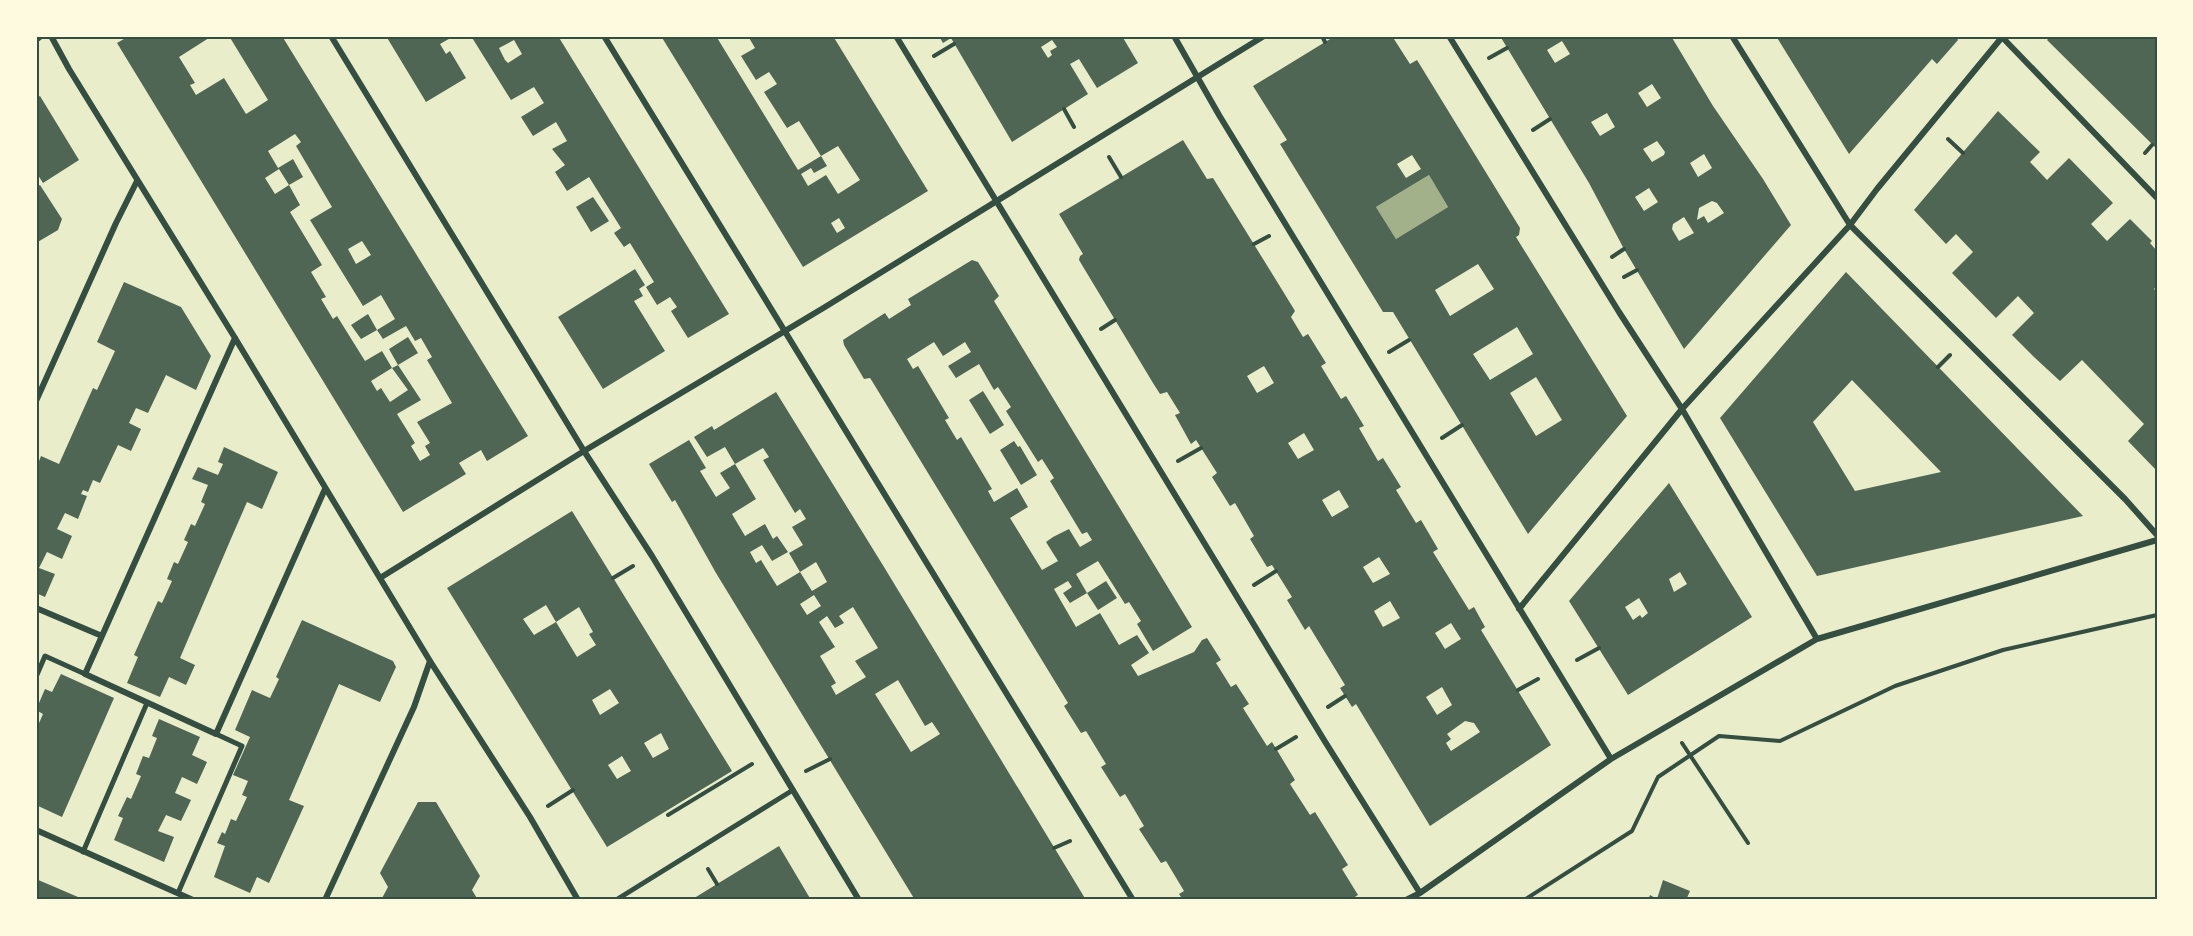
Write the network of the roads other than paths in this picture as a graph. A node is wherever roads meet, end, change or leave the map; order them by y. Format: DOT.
graph roads {
  1 [pos="41,36"];
  2 [pos="51,36"];
  3 [pos="331,36"];
  4 [pos="604,36"];
  5 [pos="896,36"];
  6 [pos="1174,36"];
  7 [pos="1264,36"];
  8 [pos="1449,36"];
  9 [pos="1732,36"];
  10 [pos="2002,36"];
  11 [pos="36,40"];
  12 [pos="1198,76"];
  13 [pos="137,181"];
  14 [pos="2157,198"];
  15 [pos="996,201"];
  16 [pos="1850,225"];
  17 [pos="785,331"];
  18 [pos="235,338"];
  19 [pos="36,401"];
  20 [pos="1682,409"];
  21 [pos="584,452"];
  22 [pos="325,489"];
  23 [pos="2157,535"];
  24 [pos="2157,540"];
  25 [pos="380,578"];
  26 [pos="36,608"];
  27 [pos="1519,609"];
  28 [pos="102,636"];
  29 [pos="1817,639"];
  30 [pos="430,661"];
  31 [pos="85,674"];
  32 [pos="36,677"];
  33 [pos="147,703"];
  34 [pos="216,734"];
  35 [pos="1611,759"];
  36 [pos="793,790"];
  37 [pos="36,830"];
  38 [pos="83,852"];
  39 [pos="178,893"];
  40 [pos="1420,893"];
  41 [pos="193,900"];
  42 [pos="326,900"];
  43 [pos="578,900"];
  44 [pos="616,900"];
  45 [pos="859,900"];
  46 [pos="1133,900"];
  47 [pos="1406,900"];
  1 -- 11 [label="street"];
  2 -- 13 [label="street"];
  3 -- 21 [label="street"];
  4 -- 17 [label="street"];
  5 -- 15 [label="street"];
  6 -- 12 [label="street"];
  7 -- 12 [label="street"];
  8 -- 20 [label="street"];
  9 -- 16 [label="street"];
  10 -- 14 [label="street"];
  10 -- 16 [label="street"];
  12 -- 15 [label="street"];
  12 -- 27 [label="street"];
  13 -- 18 [label="street"];
  13 -- 19 [label="street"];
  15 -- 17 [label="street"];
  15 -- 40 [label="street"];
  16 -- 20 [label="street"];
  16 -- 23 [label="street"];
  17 -- 21 [label="street"];
  17 -- 46 [label="street"];
  18 -- 22 [label="street"];
  18 -- 28 [label="street"];
  20 -- 27 [label="street"];
  20 -- 29 [label="street"];
  21 -- 25 [label="street"];
  21 -- 36 [label="street"];
  22 -- 25 [label="street"];
  22 -- 34 [label="street"];
  24 -- 29 [label="street"];
  25 -- 30 [label="street"];
  26 -- 28 [label="street"];
  27 -- 35 [label="street"];
  28 -- 31 [label="street"];
  29 -- 35 [label="street"];
  30 -- 42 [label="street"];
  30 -- 43 [label="street"];
  31 -- 32 [label="street"];
  31 -- 33 [label="street"];
  33 -- 34 [label="street"];
  33 -- 38 [label="street"];
  34 -- 39 [label="street"];
  35 -- 40 [label="street"];
  36 -- 44 [label="street"];
  36 -- 45 [label="street"];
  37 -- 38 [label="street"];
  38 -- 39 [label="street"];
  39 -- 41 [label="street"];
  40 -- 47 [label="street"];
}
